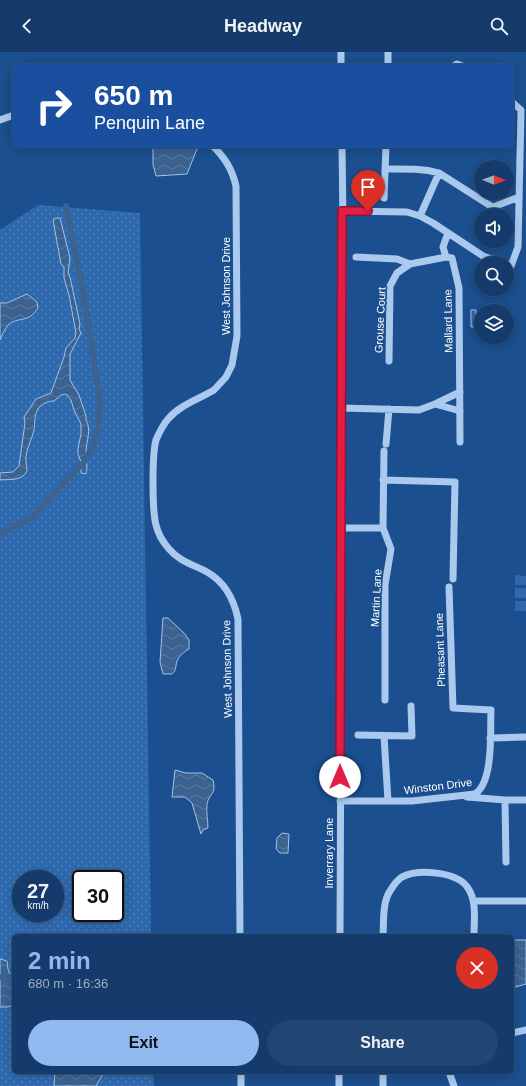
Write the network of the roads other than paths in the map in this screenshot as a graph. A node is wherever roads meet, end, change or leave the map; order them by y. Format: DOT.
graph roads {
  1 [pos="341,52"];
  2 [pos="388,52"];
  3 [pos="341,64"];
  4 [pos="388,64"];
  5 [pos="514,104"];
  6 [pos="12,117"];
  7 [pos="0,120"];
  8 [pos="215,148"];
  9 [pos="342,148"];
  10 [pos="386,148"];
  11 [pos="385,170"];
  12 [pos="439,173"];
  13 [pos="519,197"];
  14 [pos="384,198"];
  15 [pos="493,208"];
  16 [pos="342,211"];
  17 [pos="420,216"];
  18 [pos="514,221"];
  19 [pos="518,223"];
  20 [pos="448,233"];
  21 [pos="483,256"];
  22 [pos="514,256"];
  23 [pos="356,257"];
  24 [pos="446,257"];
  25 [pos="410,264"];
  26 [pos="389,361"];
  27 [pos="460,392"];
  28 [pos="435,404"];
  29 [pos="341,408"];
  30 [pos="389,409"];
  31 [pos="460,411"];
  32 [pos="460,442"];
  33 [pos="383,480"];
  34 [pos="341,528"];
  35 [pos="383,528"];
  36 [pos="453,579"];
  37 [pos="449,587"];
  38 [pos="385,700"];
  39 [pos="411,706"];
  40 [pos="491,710"];
  41 [pos="358,735"];
  42 [pos="384,736"];
  43 [pos="490,738"];
  44 [pos="526,738"];
  45 [pos="455,796"];
  46 [pos="505,800"];
  47 [pos="526,800"];
  48 [pos="388,801"];
  49 [pos="340,802"];
  50 [pos="506,862"];
  51 [pos="474,901"];
  52 [pos="526,901"];
  53 [pos="240,934"];
  54 [pos="340,934"];
  55 [pos="384,934"];
  56 [pos="474,934"];
  57 [pos="526,1030"];
  58 [pos="514,1033"];
  59 [pos="240,1074"];
  60 [pos="339,1074"];
  61 [pos="383,1074"];
  62 [pos="450,1074"];
  63 [pos="241,1086"];
  64 [pos="339,1086"];
  65 [pos="383,1086"];
  66 [pos="454,1086"];
  1 -- 3 [label="street"];
  2 -- 4 [label="street"];
  5 -- 13 [label="street"];
  6 -- 7 [label="street"];
  8 -- 53 [label="street, West Johnson Drive"];
  9 -- 16 [label="street, Inverrary Lane"];
  10 -- 11 [label="street"];
  11 -- 12 [label="street"];
  11 -- 14 [label="street"];
  12 -- 15 [label="street"];
  12 -- 17 [label="street"];
  13 -- 15 [label="street"];
  13 -- 19 [label="street"];
  16 -- 17 [label="street"];
  16 -- 29 [label="street, Inverrary Lane"];
  17 -- 20 [label="street"];
  18 -- 19 [label="street"];
  19 -- 22 [label="street"];
  20 -- 21 [label="street"];
  20 -- 24 [label="street"];
  23 -- 25 [label="street"];
  24 -- 25 [label="street"];
  24 -- 27 [label="street, Mallard Lane"];
  25 -- 26 [label="street, Grouse Court"];
  27 -- 28 [label="street"];
  27 -- 31 [label="street"];
  28 -- 30 [label="street"];
  28 -- 31 [label="street"];
  29 -- 30 [label="street"];
  29 -- 34 [label="street, Inverrary Lane"];
  30 -- 33 [label="street, Martin Lane"];
  31 -- 32 [label="street"];
  33 -- 35 [label="street, Martin Lane"];
  33 -- 36 [label="street"];
  34 -- 35 [label="street"];
  34 -- 49 [label="street, Inverrary Lane"];
  35 -- 38 [label="street, Martin Lane"];
  37 -- 40 [label="street, Pheasant Lane"];
  39 -- 42 [label="street"];
  40 -- 43 [label="street, Winston Drive"];
  41 -- 42 [label="street"];
  42 -- 48 [label="street"];
  43 -- 44 [label="street"];
  43 -- 45 [label="street, Winston Drive"];
  45 -- 46 [label="street"];
  45 -- 48 [label="street, Winston Drive"];
  46 -- 47 [label="street"];
  46 -- 50 [label="street"];
  48 -- 49 [label="street, Winston Drive"];
  49 -- 54 [label="street, Inverrary Lane"];
  51 -- 52 [label="street"];
  51 -- 55 [label="street"];
  51 -- 56 [label="street"];
  57 -- 58 [label="street"];
  59 -- 63 [label="street"];
  60 -- 64 [label="street"];
  61 -- 65 [label="street"];
  62 -- 66 [label="street"];
}
